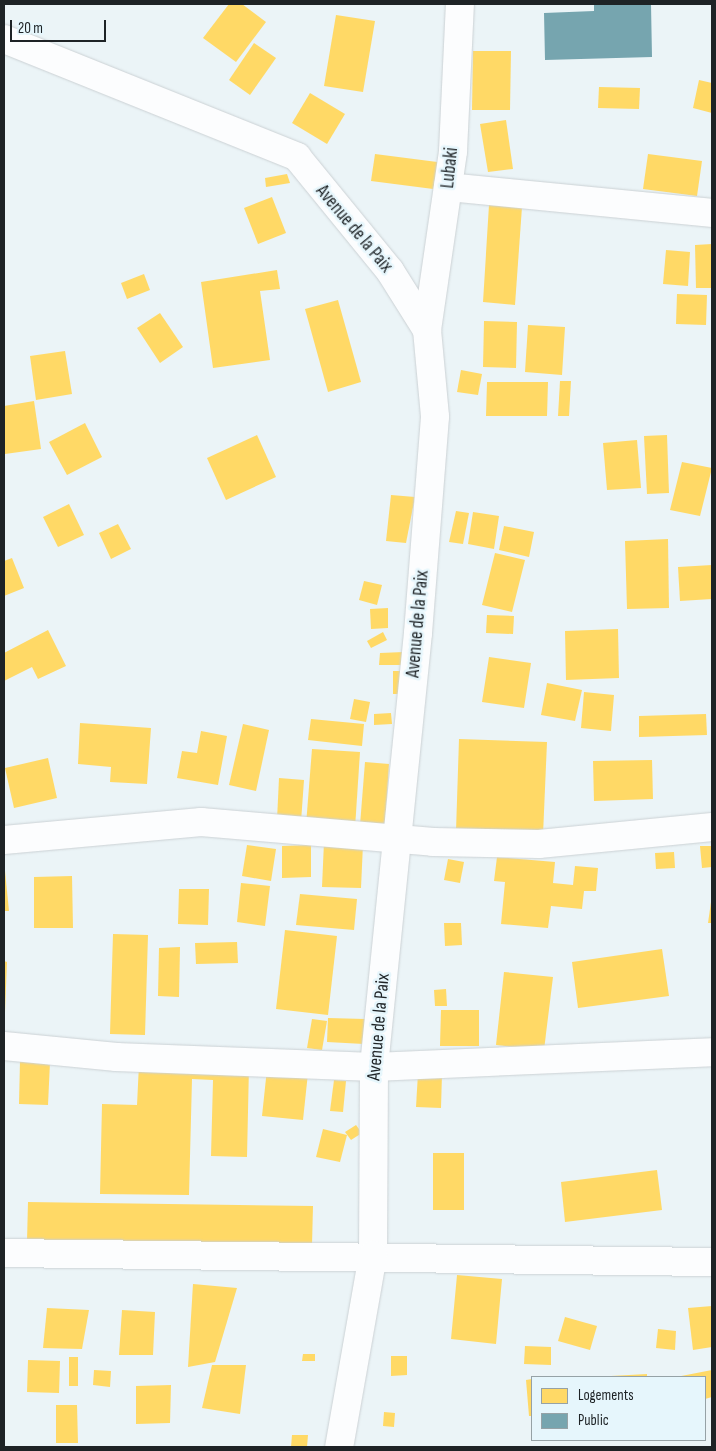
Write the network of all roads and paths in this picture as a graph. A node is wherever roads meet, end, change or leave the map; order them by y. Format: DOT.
graph roads {
  1 [pos="460,4"];
  2 [pos="4,39"];
  3 [pos="448,187"];
  4 [pos="712,212"];
  5 [pos="427,330"];
  6 [pos="712,827"];
  7 [pos="398,839"];
  8 [pos="4,840"];
  9 [pos="4,1046"];
  10 [pos="712,1052"];
  11 [pos="374,1067"];
  12 [pos="4,1253"];
  13 [pos="373,1255"];
  14 [pos="712,1262"];
  15 [pos="339,1447"];
  1 -- 3 [label="street, Lubaki"];
  2 -- 5 [label="street, Avenue de la Paix"];
  3 -- 4 [label="street"];
  3 -- 5 [label="street, Lubaki"];
  5 -- 7 [label="street, Avenue de la Paix"];
  6 -- 7 [label="street"];
  7 -- 8 [label="street"];
  7 -- 11 [label="street, Avenue de la Paix"];
  9 -- 11 [label="street"];
  10 -- 11 [label="street"];
  11 -- 13 [label="street, Avenue de la Paix"];
  12 -- 13 [label="street"];
  13 -- 14 [label="street"];
  13 -- 15 [label="street, Avenue de la Paix"];
}
